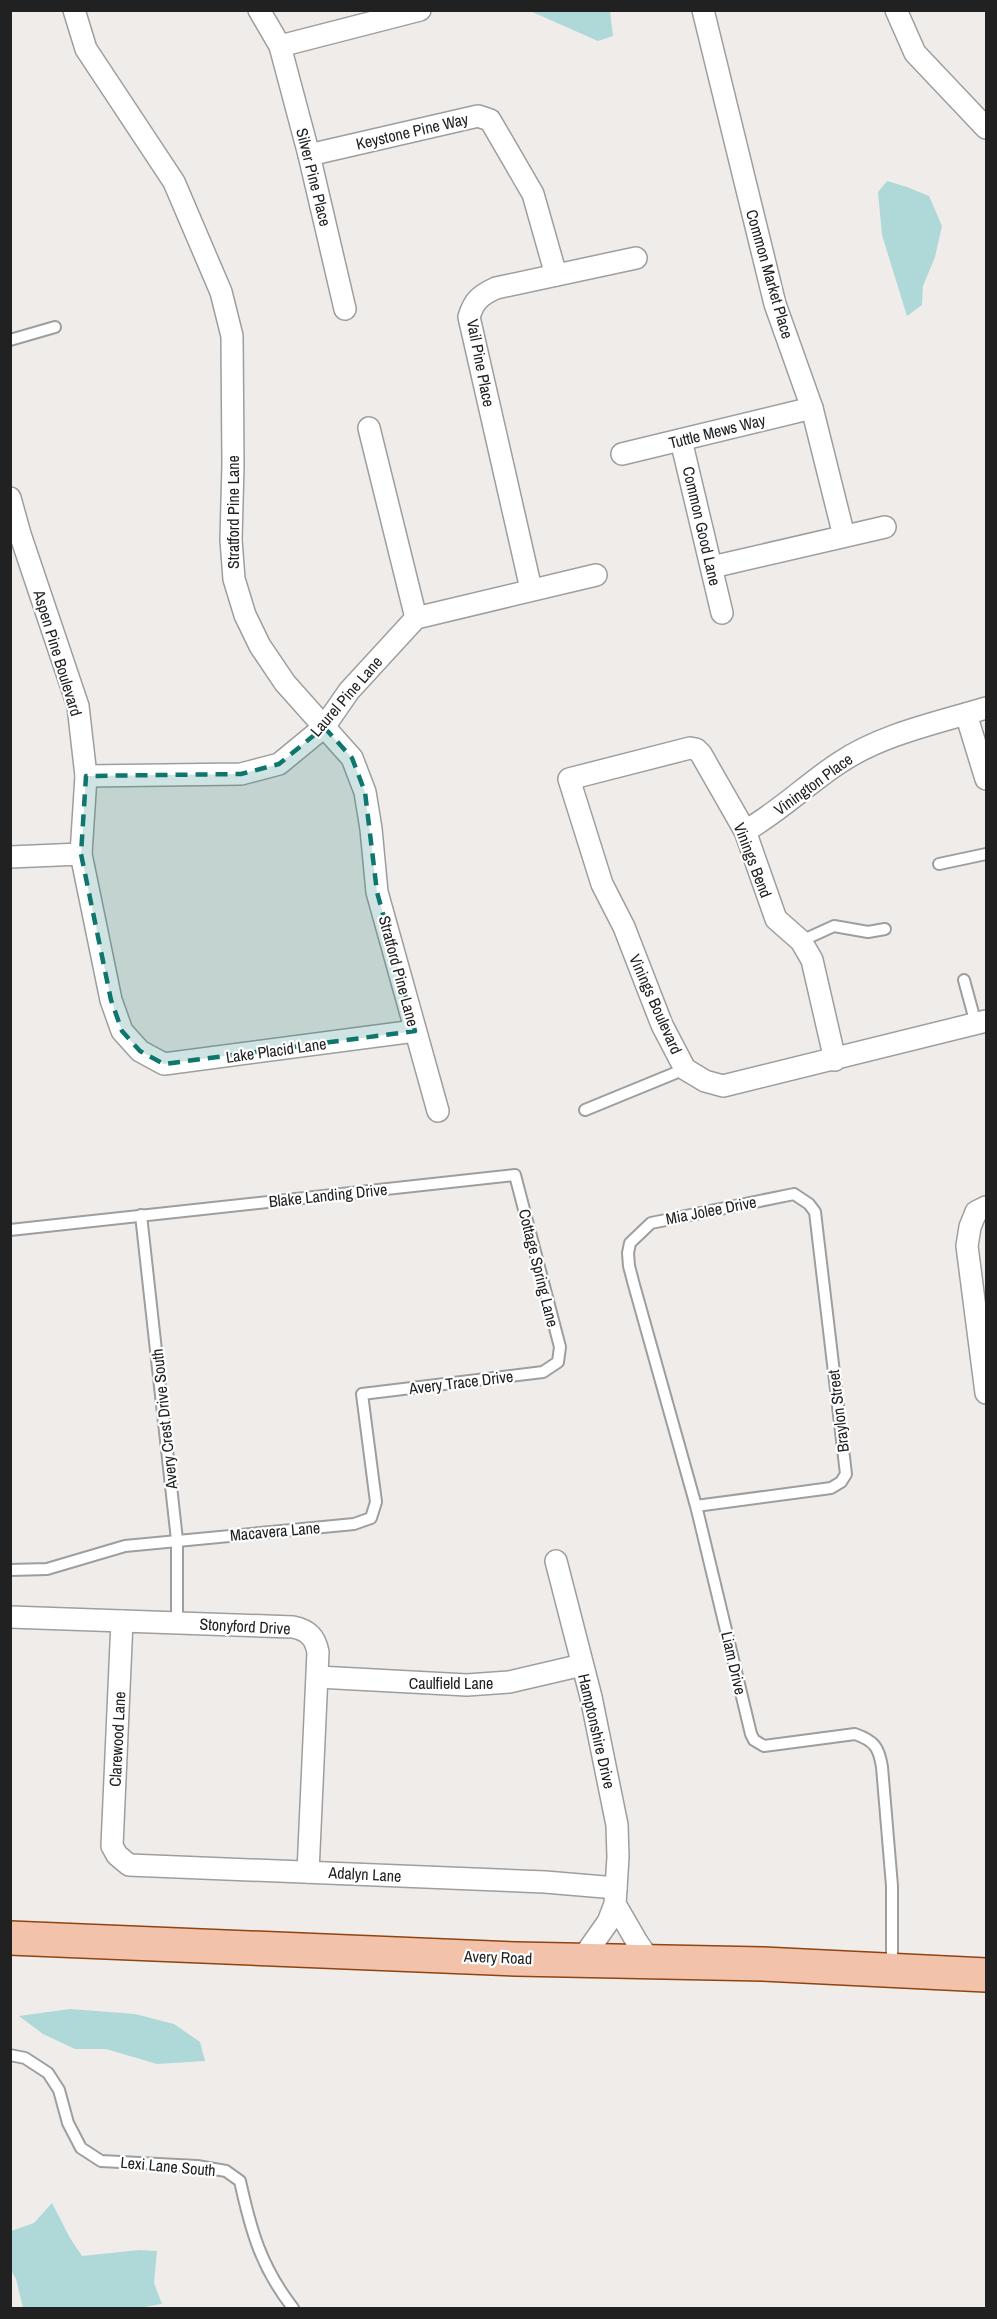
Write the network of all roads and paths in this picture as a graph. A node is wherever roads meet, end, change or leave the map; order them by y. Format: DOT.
graph roads {
  1 [pos="74,10"];
  2 [pos="259,10"];
  3 [pos="420,10"];
  4 [pos="703,10"];
  5 [pos="896,10"];
  6 [pos="280,46"];
  7 [pos="987,128"];
  8 [pos="309,155"];
  9 [pos="636,258"];
  10 [pos="556,275"];
  11 [pos="345,309"];
  12 [pos="55,327"];
  13 [pos="10,340"];
  14 [pos="812,408"];
  15 [pos="369,428"];
  16 [pos="681,440"];
  17 [pos="622,454"];
  18 [pos="10,498"];
  19 [pos="885,527"];
  20 [pos="844,536"];
  21 [pos="712,567"];
  22 [pos="596,575"];
  23 [pos="531,589"];
  24 [pos="722,612"];
  25 [pos="416,618"];
  26 [pos="987,708"];
  27 [pos="966,714"];
  28 [pos="324,726"];
  29 [pos="86,776"];
  30 [pos="569,779"];
  31 [pos="987,779"];
  32 [pos="745,831"];
  33 [pos="81,854"];
  34 [pos="987,854"];
  35 [pos="10,857"];
  36 [pos="939,864"];
  37 [pos="885,929"];
  38 [pos="801,941"];
  39 [pos="964,980"];
  40 [pos="981,1022"];
  41 [pos="415,1031"];
  42 [pos="140,1052"];
  43 [pos="835,1060"];
  44 [pos="685,1069"];
  45 [pos="585,1110"];
  46 [pos="438,1111"];
  47 [pos="515,1174"];
  48 [pos="800,1197"];
  49 [pos="981,1209"];
  50 [pos="141,1215"];
  51 [pos="10,1230"];
  52 [pos="630,1243"];
  53 [pos="558,1362"];
  54 [pos="987,1394"];
  55 [pos="696,1506"];
  56 [pos="371,1518"];
  57 [pos="177,1540"];
  58 [pos="556,1561"];
  59 [pos="10,1570"];
  60 [pos="10,1617"];
  61 [pos="122,1621"];
  62 [pos="177,1623"];
  63 [pos="582,1665"];
  64 [pos="318,1677"];
  65 [pos="117,1855"];
  66 [pos="308,1872"];
  67 [pos="615,1896"];
  68 [pos="10,1938"];
  69 [pos="582,1959"];
  70 [pos="650,1960"];
  71 [pos="892,1971"];
  72 [pos="987,1975"];
  73 [pos="10,2055"];
  74 [pos="292,2308"];
  1 -- 28 [label="street, Stratford Pine Lane"];
  2 -- 6 [label="street, Silver Pine Place"];
  3 -- 6 [label="street"];
  4 -- 14 [label="street, Common Market Place"];
  5 -- 7 [label="street"];
  6 -- 8 [label="street, Silver Pine Place"];
  8 -- 10 [label="street, Keystone Pine Way"];
  8 -- 11 [label="street, Silver Pine Place"];
  9 -- 10 [label="street, Vail Pine Place"];
  10 -- 23 [label="street, Vail Pine Place"];
  12 -- 13 [label="lane"];
  14 -- 16 [label="street, Tuttle Mews Way"];
  14 -- 20 [label="street, Common Market Place"];
  15 -- 25 [label="street"];
  16 -- 17 [label="street, Tuttle Mews Way"];
  16 -- 21 [label="street, Common Good Lane"];
  18 -- 29 [label="street, Aspen Pine Boulevard"];
  19 -- 20 [label="street"];
  20 -- 21 [label="street"];
  21 -- 24 [label="street, Common Good Lane"];
  22 -- 23 [label="street"];
  23 -- 25 [label="street"];
  25 -- 28 [label="street, Laurel Pine Lane"];
  26 -- 27 [label="street, Vinington Place"];
  27 -- 31 [label="street"];
  27 -- 32 [label="street, Vinington Place"];
  28 -- 29 [label="street, Laurel Pine Lane"];
  28 -- 41 [label="street, Stratford Pine Lane"];
  29 -- 33 [label="street, Aspen Pine Boulevard"];
  30 -- 32 [label="street, Vinings Bend"];
  30 -- 44 [label="street, Vinings Boulevard"];
  32 -- 38 [label="street, Vinings Bend"];
  33 -- 35 [label="street"];
  33 -- 42 [label="street, Aspen Pine Boulevard"];
  34 -- 36 [label="lane"];
  37 -- 38 [label="lane"];
  38 -- 43 [label="street, Vinings Bend"];
  39 -- 40 [label="lane"];
  40 -- 43 [label="street, Vinings Boulevard"];
  41 -- 42 [label="street, Lake Placid Lane"];
  41 -- 46 [label="street, Stratford Pine Lane"];
  43 -- 44 [label="street, Vinings Boulevard"];
  44 -- 45 [label="lane"];
  47 -- 50 [label="lane, Blake Landing Drive"];
  47 -- 53 [label="lane, Cottage Spring Lane"];
  48 -- 52 [label="lane, Mia Jolee Drive"];
  48 -- 55 [label="lane, Braylon Street"];
  49 -- 54 [label="street"];
  50 -- 51 [label="lane, Blake Landing Drive"];
  50 -- 57 [label="lane, Avery Crest Drive South"];
  52 -- 55 [label="lane, Liam Drive"];
  53 -- 56 [label="lane, Avery Trace Drive"];
  55 -- 71 [label="lane, Liam Drive"];
  56 -- 57 [label="lane, Macavera Lane"];
  57 -- 59 [label="lane, Macavera Lane"];
  57 -- 62 [label="lane, Avery Crest Drive South"];
  58 -- 63 [label="street, Hamptonshire Drive"];
  60 -- 61 [label="street, Stonyford Drive"];
  61 -- 62 [label="street, Stonyford Drive"];
  61 -- 65 [label="street, Clarewood Lane"];
  62 -- 64 [label="street, Stonyford Drive"];
  63 -- 64 [label="street, Caulfield Lane"];
  63 -- 67 [label="street, Hamptonshire Drive"];
  64 -- 66 [label="street, Stonyford Drive"];
  65 -- 66 [label="street, Adalyn Lane"];
  66 -- 67 [label="street, Adalyn Lane"];
  67 -- 69 [label="street, Hamptonshire Drive"];
  67 -- 70 [label="street"];
  68 -- 69 [label="main road, Avery Road"];
  69 -- 70 [label="main road, Avery Road"];
  70 -- 71 [label="main road, Avery Road"];
  71 -- 72 [label="main road, Avery Road"];
  73 -- 74 [label="lane, Lexi Lane South"];
}
